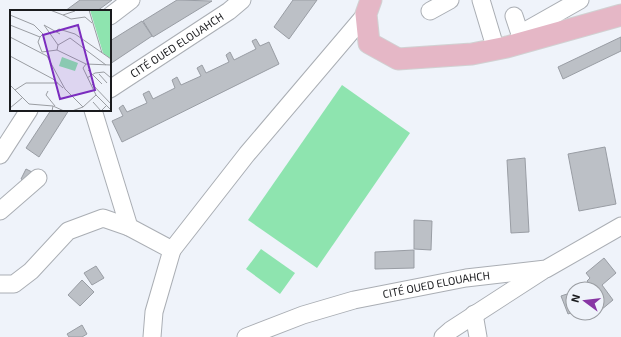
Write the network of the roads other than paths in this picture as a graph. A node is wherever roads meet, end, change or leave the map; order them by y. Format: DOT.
graph roads {
  1 [pos="132,0"];
  2 [pos="242,0"];
  3 [pos="450,0"];
  4 [pos="481,0"];
  5 [pos="580,0"];
  6 [pos="368,7"];
  7 [pos="430,11"];
  8 [pos="111,15"];
  9 [pos="621,15"];
  10 [pos="514,16"];
  11 [pos="520,38"];
  12 [pos="496,50"];
  13 [pos="111,88"];
  14 [pos="28,111"];
  15 [pos="93,111"];
  16 [pos="0,155"];
  17 [pos="38,178"];
  18 [pos="1,209"];
  19 [pos="621,226"];
  20 [pos="129,227"];
  21 [pos="172,250"];
  22 [pos="546,269"];
  23 [pos="0,284"];
  24 [pos="474,314"];
  25 [pos="152,337"];
  26 [pos="246,337"];
  27 [pos="443,337"];
  28 [pos="478,337"];
  1 -- 8 [label="street"];
  2 -- 13 [label="street, CITÉ OUED ELOUAHCH"];
  3 -- 7 [label="street"];
  4 -- 12 [label="street"];
  5 -- 11 [label="street"];
  6 -- 12 [label="main road"];
  6 -- 21 [label="street"];
  9 -- 11 [label="main road"];
  10 -- 11 [label="street"];
  11 -- 12 [label="main road"];
  14 -- 16 [label="street"];
  15 -- 20 [label="street"];
  17 -- 18 [label="street"];
  19 -- 22 [label="street, CITÉ OUED ELOUAHCH"];
  20 -- 21 [label="street"];
  20 -- 23 [label="street"];
  21 -- 25 [label="street"];
  22 -- 24 [label="street"];
  22 -- 26 [label="street, CITÉ OUED ELOUAHCH"];
  24 -- 27 [label="street"];
  24 -- 28 [label="street"];
}
